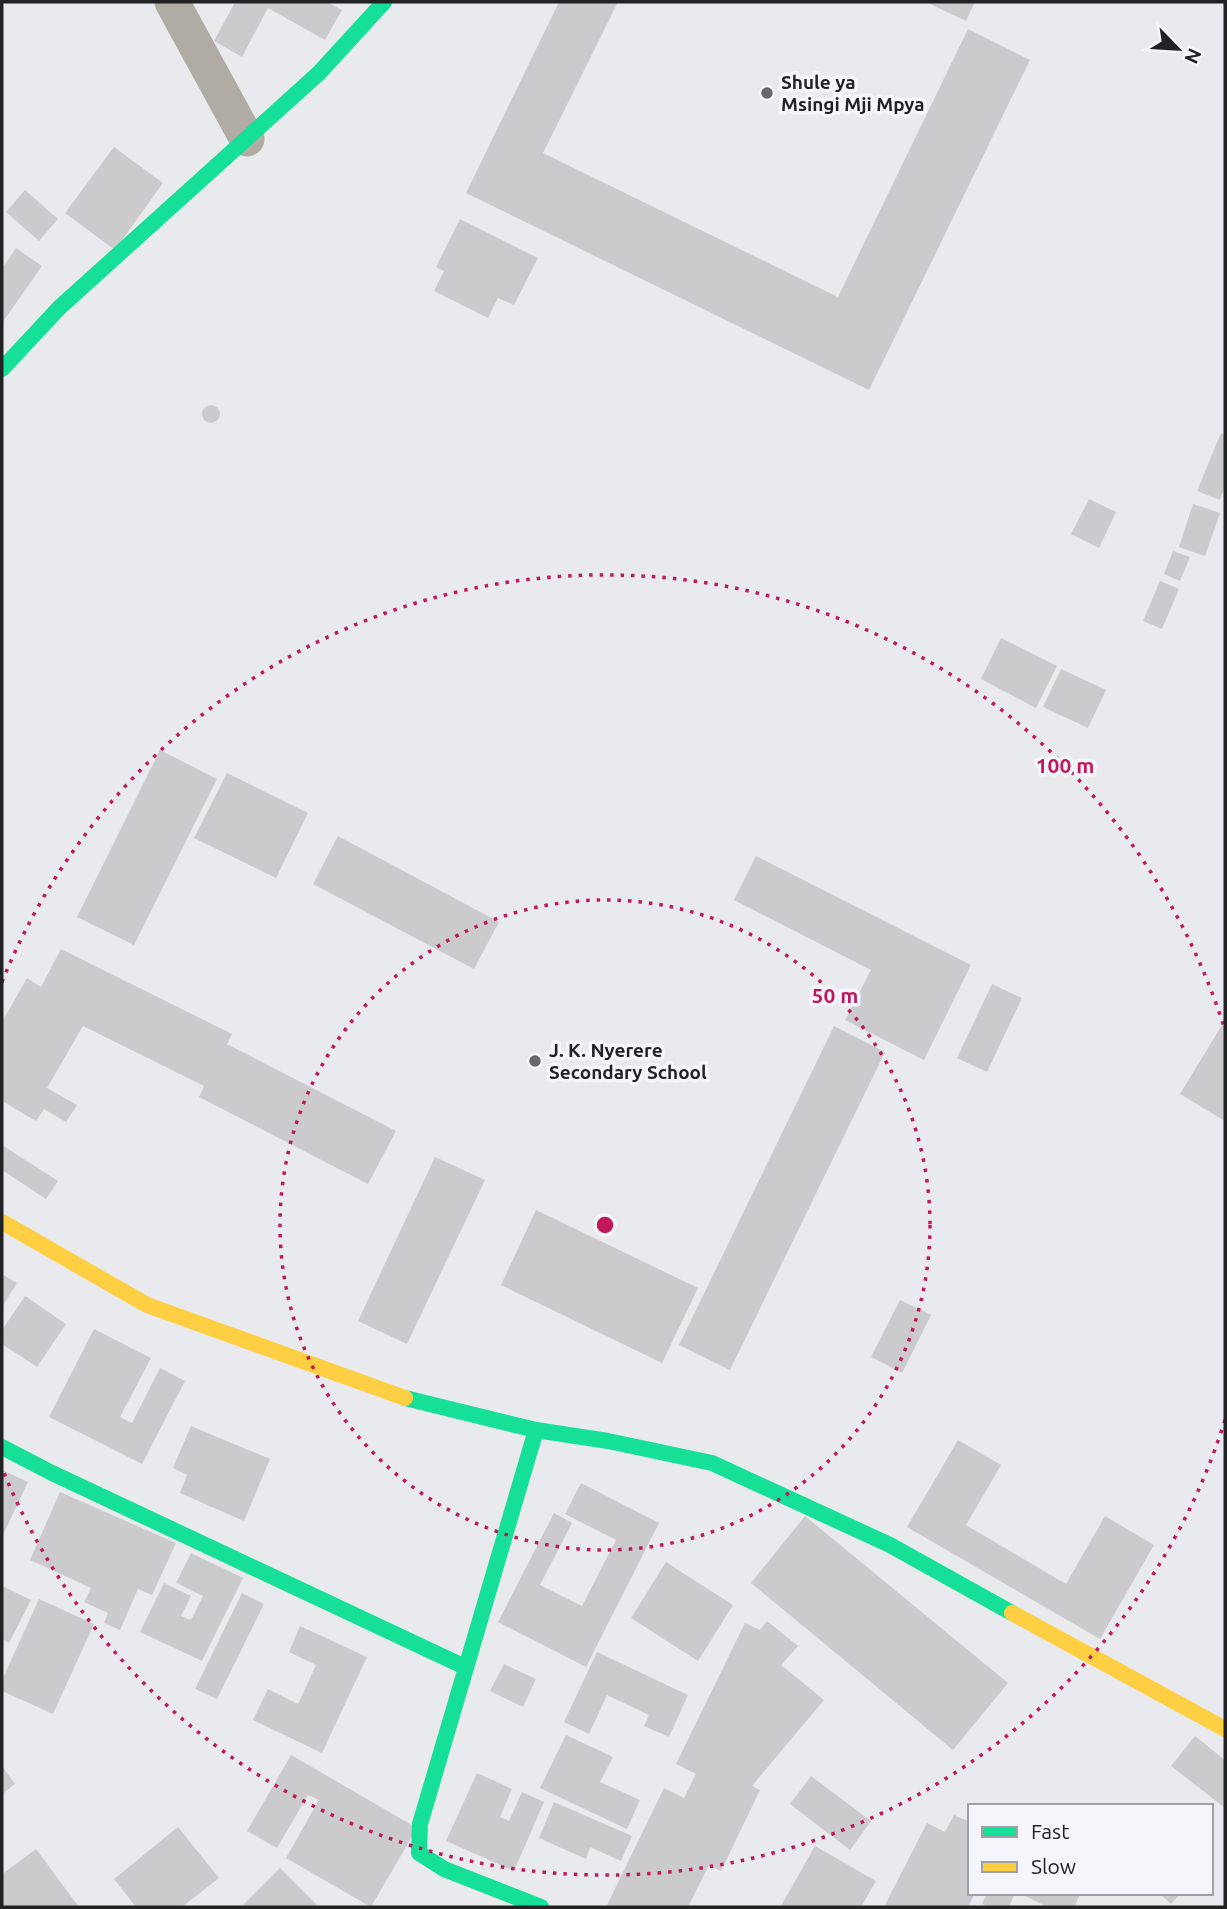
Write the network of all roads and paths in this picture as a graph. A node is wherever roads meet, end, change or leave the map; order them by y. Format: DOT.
graph roads {
  1 [pos="172,2"];
  2 [pos="384,2"];
  3 [pos="247,139"];
  4 [pos="2,369"];
  5 [pos="2,1222"];
  6 [pos="536,1430"];
  7 [pos="2,1447"];
  8 [pos="465,1667"];
  9 [pos="1225,1729"];
  10 [pos="541,1907"];
  1 -- 3 [label="street"];
  2 -- 3 [label="street"];
  3 -- 4 [label="street"];
  5 -- 6 [label="street"];
  6 -- 8 [label="street"];
  6 -- 9 [label="street"];
  7 -- 8 [label="street"];
  8 -- 10 [label="street"];
}
